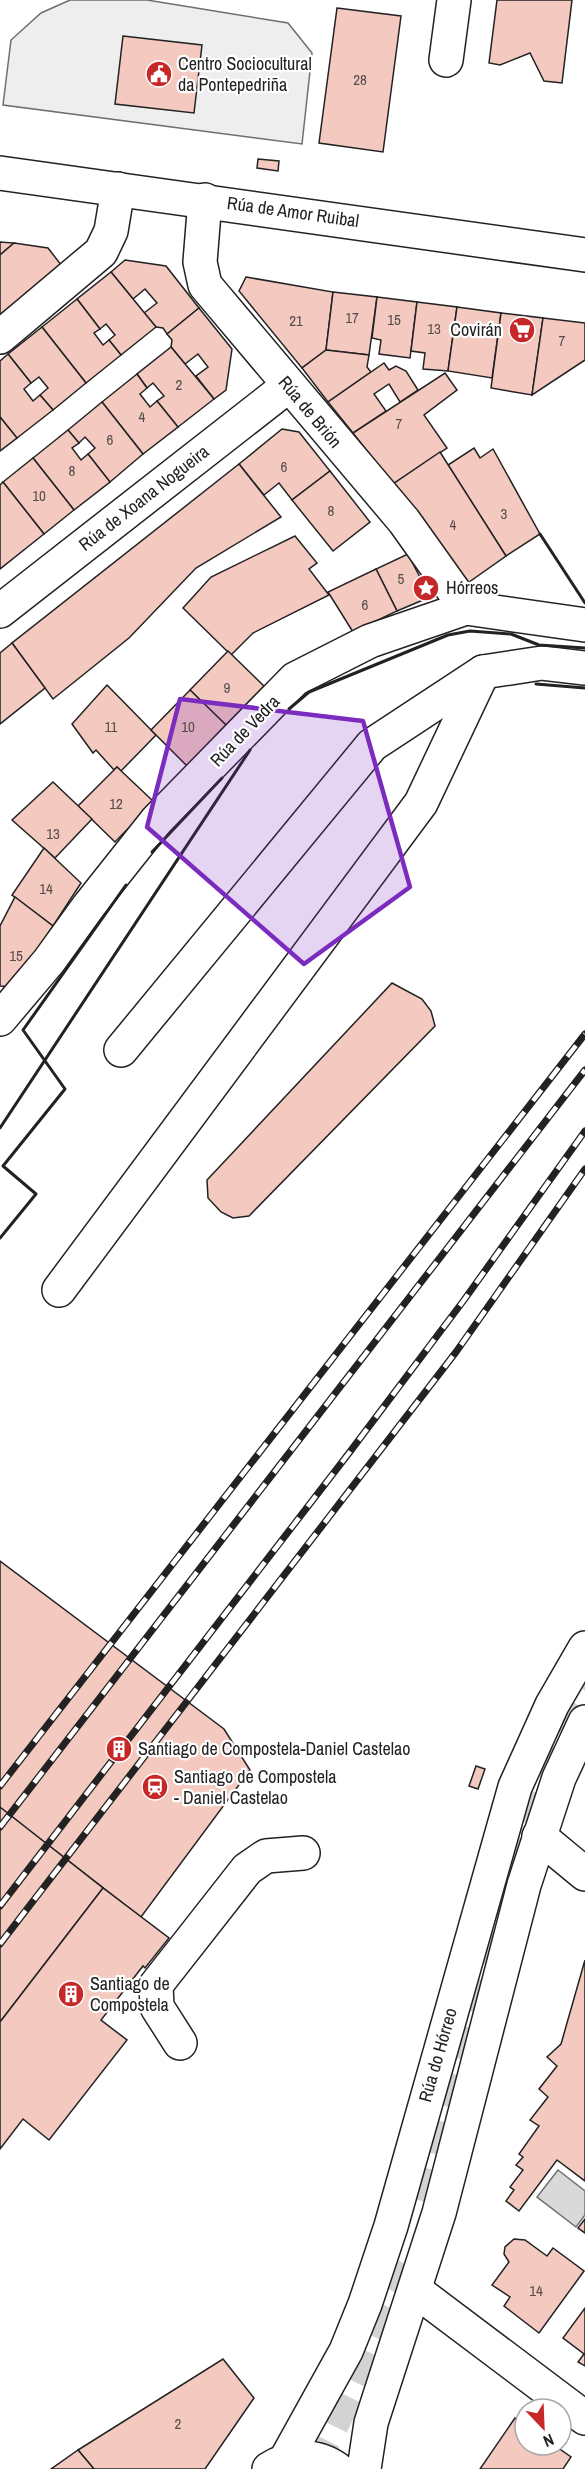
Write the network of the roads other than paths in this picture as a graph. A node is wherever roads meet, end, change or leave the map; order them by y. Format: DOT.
graph roads {
  1 [pos="454,0"];
  2 [pos="446,60"];
  3 [pos="0,173"];
  4 [pos="118,189"];
  5 [pos="205,200"];
  6 [pos="585,255"];
  7 [pos="0,337"];
  8 [pos="288,386"];
  9 [pos="466,608"];
  10 [pos="0,611"];
  11 [pos="585,625"];
  12 [pos="585,668"];
  13 [pos="483,672"];
  14 [pos="0,1019"];
  15 [pos="121,1050"];
  16 [pos="59,1290"];
  17 [pos="585,1648"];
  18 [pos="585,1722"];
  19 [pos="539,1836"];
  20 [pos="303,1854"];
  21 [pos="585,1874"];
  22 [pos="180,2043"];
  23 [pos="415,2290"];
  24 [pos="585,2418"];
  25 [pos="277,2465"];
  26 [pos="337,2469"];
  27 [pos="364,2469"];
  1 -- 2 [label="main road"];
  3 -- 4 [label="main road, Rúa de Amor Ruibal"];
  4 -- 5 [label="main road, Rúa de Amor Ruibal"];
  4 -- 7 [label="main road"];
  5 -- 6 [label="main road, Rúa de Amor Ruibal"];
  5 -- 8 [label="main road, Rúa de Brión"];
  8 -- 9 [label="main road, Rúa de Brión"];
  8 -- 10 [label="main road, Rúa de Xoana Nogueira"];
  9 -- 11 [label="main road, Rúa de Vedra"];
  9 -- 14 [label="main road, Rúa de Vedra"];
  12 -- 13 [label="main road"];
  13 -- 15 [label="main road"];
  13 -- 16 [label="main road"];
  17 -- 25 [label="main road, Rúa do Hórreo"];
  18 -- 19 [label="main road"];
  19 -- 21 [label="main road"];
  19 -- 23 [label="main road"];
  20 -- 22 [label="main road"];
  23 -- 24 [label="main road"];
  23 -- 27 [label="main road"];
  25 -- 26 [label="main road"];
}
